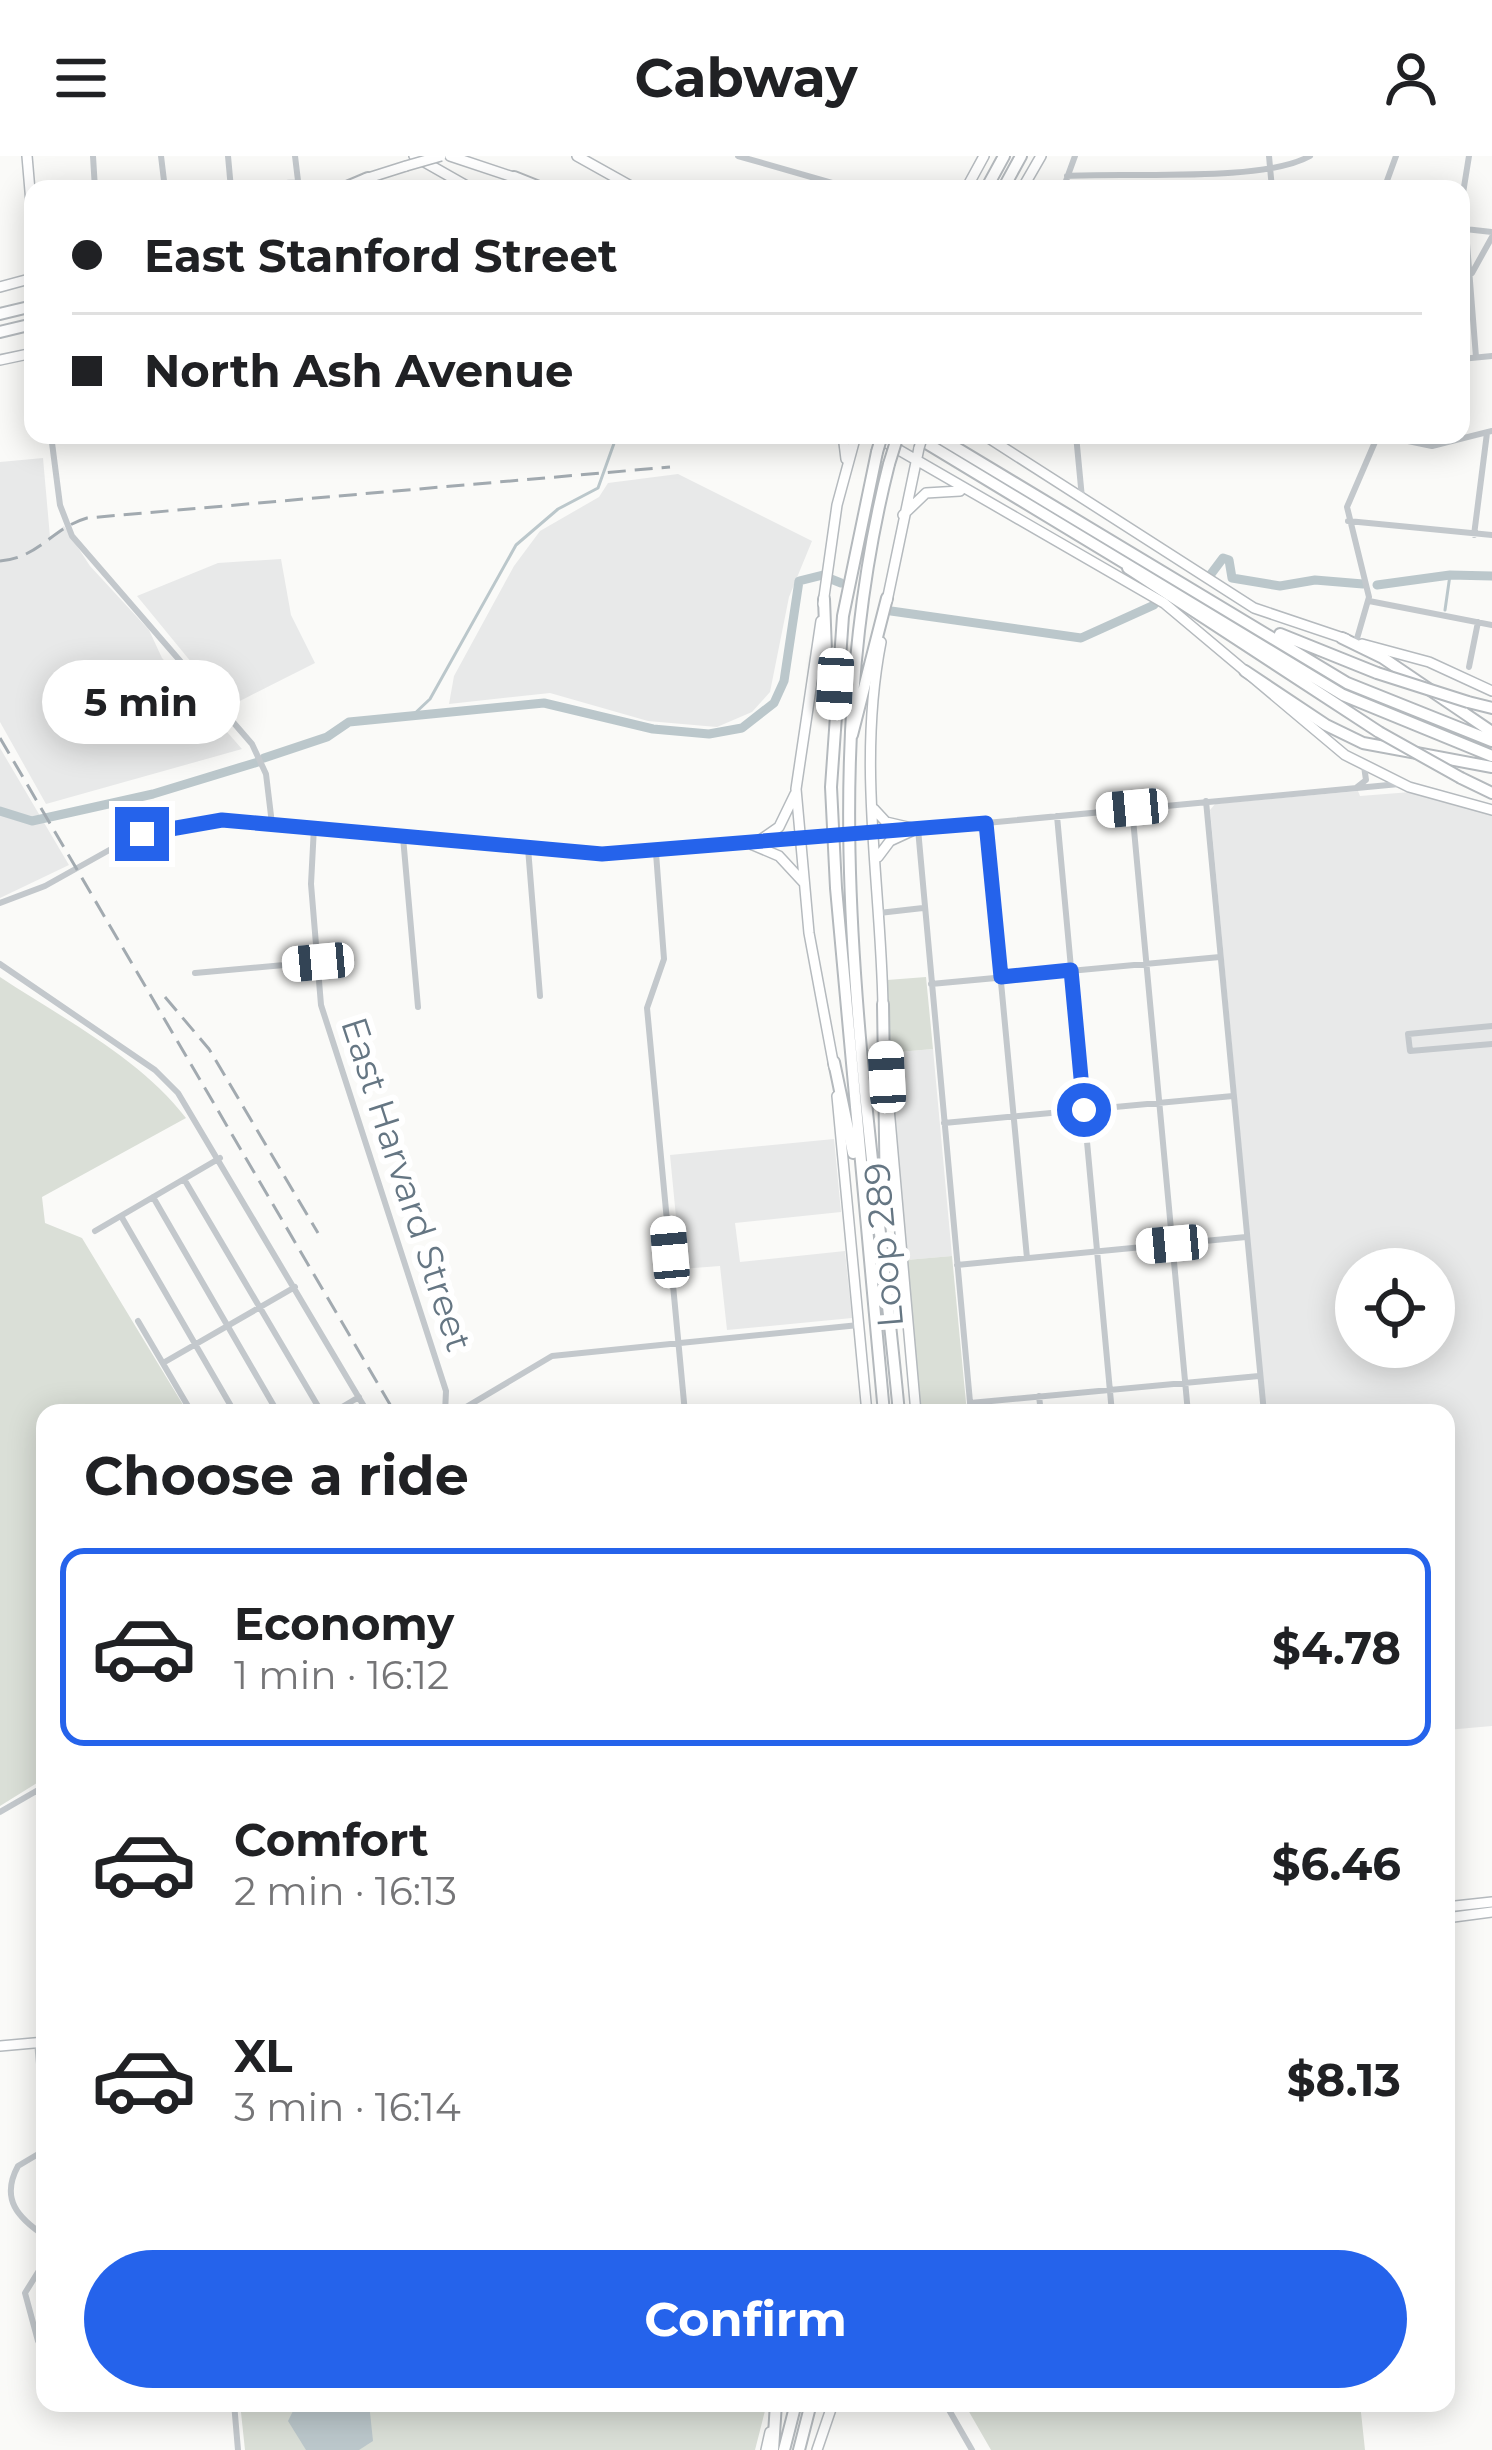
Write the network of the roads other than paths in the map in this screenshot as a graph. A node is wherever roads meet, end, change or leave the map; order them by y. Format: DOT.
graph roads {
  1 [pos="414,156"];
  2 [pos="441,156"];
  3 [pos="450,156"];
  4 [pos="577,156"];
  5 [pos="738,156"];
  6 [pos="1076,156"];
  7 [pos="1269,156"];
  8 [pos="1310,156"];
  9 [pos="1270,166"];
  10 [pos="1066,176"];
  11 [pos="514,177"];
  12 [pos="368,178"];
  13 [pos="363,180"];
  14 [pos="456,180"];
  15 [pos="522,180"];
  16 [pos="620,180"];
  17 [pos="822,180"];
  18 [pos="1065,180"];
  19 [pos="1271,180"];
  20 [pos="1492,234"];
  21 [pos="1470,280"];
  22 [pos="1470,293"];
  23 [pos="1492,356"];
  24 [pos="1470,357"];
  25 [pos="1476,357"];
  26 [pos="1490,432"];
  27 [pos="52,444"];
  28 [pos="844,444"];
  29 [pos="853,444"];
  30 [pos="879,444"];
  31 [pos="888,444"];
  32 [pos="895,444"];
  33 [pos="920,444"];
  34 [pos="929,444"];
  35 [pos="950,444"];
  36 [pos="997,444"];
  37 [pos="1077,444"];
  38 [pos="1374,444"];
  39 [pos="915,461"];
  40 [pos="846,466"];
  41 [pos="974,494"];
  42 [pos="1082,501"];
  43 [pos="900,520"];
  44 [pos="1062,521"];
  45 [pos="1348,521"];
  46 [pos="1474,535"];
  47 [pos="1492,535"];
  48 [pos="1197,592"];
  49 [pos="887,598"];
  50 [pos="824,599"];
  51 [pos="1369,601"];
  52 [pos="1478,622"];
  53 [pos="1492,625"];
  54 [pos="1342,638"];
  55 [pos="1356,642"];
  56 [pos="1469,667"];
  57 [pos="1245,671"];
  58 [pos="1492,691"];
  59 [pos="1492,708"];
  60 [pos="1492,732"];
  61 [pos="1492,742"];
  62 [pos="1492,756"];
  63 [pos="1364,766"];
  64 [pos="1492,767"];
  65 [pos="1402,784"];
  66 [pos="831,787"];
  67 [pos="1356,788"];
  68 [pos="796,789"];
  69 [pos="1492,793"];
  70 [pos="1206,801"];
  71 [pos="872,808"];
  72 [pos="1132,808"];
  73 [pos="845,810"];
  74 [pos="1492,810"];
  75 [pos="1057,816"];
  76 [pos="986,823"];
  77 [pos="272,824"];
  78 [pos="314,827"];
  79 [pos="917,829"];
  80 [pos="870,833"];
  81 [pos="403,837"];
  82 [pos="803,840"];
  83 [pos="753,844"];
  84 [pos="529,848"];
  85 [pos="656,853"];
  86 [pos="877,860"];
  87 [pos="804,883"];
  88 [pos="0,903"];
  89 [pos="924,908"];
  90 [pos="879,913"];
  91 [pos="1221,956"];
  92 [pos="318,962"];
  93 [pos="0,964"];
  94 [pos="1146,964"];
  95 [pos="1071,970"];
  96 [pos="195,973"];
  97 [pos="1001,977"];
  98 [pos="931,984"];
  99 [pos="541,996"];
  100 [pos="883,1004"];
  101 [pos="418,1007"];
  102 [pos="1492,1026"];
  103 [pos="1492,1044"];
  104 [pos="834,1062"];
  105 [pos="1234,1096"];
  106 [pos="1159,1103"];
  107 [pos="1084,1110"];
  108 [pos="1014,1117"];
  109 [pos="944,1123"];
  110 [pos="220,1158"];
  111 [pos="184,1179"];
  112 [pos="153,1197"];
  113 [pos="121,1216"];
  114 [pos="95,1231"];
  115 [pos="1247,1237"];
  116 [pos="1172,1244"];
  117 [pos="1097,1251"];
  118 [pos="1027,1258"];
  119 [pos="957,1265"];
  120 [pos="295,1287"];
  121 [pos="259,1308"];
  122 [pos="890,1314"];
  123 [pos="138,1321"];
  124 [pos="859,1325"];
  125 [pos="228,1326"];
  126 [pos="877,1337"];
  127 [pos="678,1342"];
  128 [pos="195,1345"];
  129 [pos="163,1364"];
  130 [pos="1260,1376"];
  131 [pos="1185,1383"];
  132 [pos="1110,1390"];
  133 [pos="1040,1396"];
  134 [pos="359,1397"];
  135 [pos="970,1403"];
  136 [pos="187,1404"];
  137 [pos="231,1404"];
  138 [pos="273,1404"];
  139 [pos="317,1404"];
  140 [pos="347,1404"];
  141 [pos="363,1404"];
  142 [pos="445,1404"];
  143 [pos="471,1404"];
  144 [pos="685,1404"];
  145 [pos="866,1404"];
  146 [pos="883,1404"];
  147 [pos="898,1404"];
  148 [pos="915,1404"];
  149 [pos="1040,1404"];
  150 [pos="1111,1404"];
  151 [pos="1187,1404"];
  152 [pos="1263,1404"];
  153 [pos="36,1791"];
  154 [pos="0,1812"];
  155 [pos="1492,1902"];
  156 [pos="1455,1906"];
  157 [pos="1492,1912"];
  158 [pos="1455,1917"];
  159 [pos="36,2044"];
  160 [pos="0,2046"];
  161 [pos="36,2155"];
  162 [pos="36,2230"];
  163 [pos="36,2275"];
  164 [pos="36,2334"];
  165 [pos="235,2412"];
  166 [pos="775,2412"];
  167 [pos="794,2412"];
  168 [pos="809,2412"];
  169 [pos="830,2412"];
  170 [pos="949,2412"];
  171 [pos="238,2450"];
  172 [pos="769,2450"];
  173 [pos="784,2450"];
  174 [pos="799,2450"];
  175 [pos="817,2450"];
  176 [pos="972,2450"];
  1 -- 14 [label="main road"];
  2 -- 12 [label="main road, bridge"];
  3 -- 11 [label="main road"];
  4 -- 16 [label="main road"];
  5 -- 17 [label="street"];
  6 -- 10 [label="street"];
  7 -- 9 [label="street"];
  8 -- 9 [label="street"];
  9 -- 10 [label="street"];
  9 -- 19 [label="street"];
  10 -- 18 [label="street"];
  11 -- 15 [label="highway"];
  12 -- 13 [label="highway"];
  20 -- 21 [label="street"];
  22 -- 25 [label="street"];
  23 -- 25 [label="street"];
  24 -- 25 [label="street"];
  26 -- 46 [label="street"];
  27 -- 77 [label="street"];
  28 -- 40 [label="main road"];
  29 -- 40 [label="main road"];
  30 -- 66 [label="highway, Loop 289, bridge"];
  31 -- 39 [label="main road"];
  32 -- 73 [label="highway, Loop 289, bridge"];
  33 -- 39 [label="main road, bridge"];
  34 -- 44 [label="highway"];
  35 -- 48 [label="highway"];
  36 -- 42 [label="main road"];
  37 -- 42 [label="street"];
  38 -- 45 [label="street"];
  39 -- 41 [label="main road"];
  39 -- 43 [label="main road"];
  40 -- 50 [label="main road"];
  41 -- 43 [label="main road"];
  41 -- 57 [label="main road"];
  42 -- 54 [label="main road"];
  43 -- 49 [label="main road"];
  44 -- 62 [label="highway"];
  44 -- 69 [label="highway, bridge"];
  45 -- 46 [label="street"];
  45 -- 51 [label="street"];
  46 -- 47 [label="street"];
  48 -- 59 [label="highway, bridge"];
  48 -- 61 [label="highway"];
  49 -- 71 [label="main road"];
  49 -- 73 [label="highway"];
  50 -- 66 [label="highway"];
  50 -- 68 [label="main road"];
  51 -- 52 [label="street"];
  51 -- 55 [label="street"];
  52 -- 53 [label="street"];
  52 -- 56 [label="street"];
  54 -- 55 [label="main road"];
  54 -- 60 [label="highway"];
  55 -- 58 [label="main road"];
  57 -- 63 [label="main road"];
  57 -- 64 [label="highway"];
  63 -- 65 [label="main road"];
  63 -- 67 [label="street"];
  65 -- 67 [label="street"];
  65 -- 74 [label="main road"];
  66 -- 126 [label="highway, Loop 289"];
  67 -- 70 [label="street"];
  68 -- 82 [label="main road"];
  68 -- 83 [label="main road"];
  70 -- 72 [label="street"];
  70 -- 91 [label="street"];
  71 -- 79 [label="main road"];
  71 -- 80 [label="main road"];
  72 -- 75 [label="street"];
  72 -- 94 [label="street"];
  73 -- 122 [label="highway, Loop 289"];
  75 -- 76 [label="street"];
  75 -- 95 [label="street"];
  76 -- 79 [label="street"];
  76 -- 97 [label="street"];
  77 -- 78 [label="street"];
  77 -- 88 [label="street"];
  78 -- 81 [label="street"];
  78 -- 92 [label="street, East Harvard Street"];
  79 -- 80 [label="street"];
  79 -- 86 [label="main road"];
  79 -- 89 [label="street"];
  80 -- 82 [label="street, bridge"];
  80 -- 86 [label="main road"];
  81 -- 84 [label="street"];
  81 -- 101 [label="street"];
  82 -- 83 [label="street"];
  82 -- 87 [label="main road"];
  83 -- 85 [label="street"];
  83 -- 87 [label="main road"];
  84 -- 85 [label="street"];
  84 -- 99 [label="street"];
  85 -- 127 [label="street"];
  86 -- 90 [label="main road"];
  87 -- 104 [label="main road"];
  89 -- 90 [label="street"];
  89 -- 98 [label="street"];
  90 -- 100 [label="main road"];
  91 -- 94 [label="street"];
  91 -- 105 [label="street"];
  92 -- 96 [label="street"];
  92 -- 142 [label="street, East Harvard Street"];
  93 -- 110 [label="street"];
  94 -- 95 [label="street"];
  94 -- 106 [label="street"];
  95 -- 97 [label="street"];
  95 -- 107 [label="street"];
  97 -- 98 [label="street"];
  97 -- 108 [label="street"];
  98 -- 109 [label="street"];
  100 -- 122 [label="highway"];
  100 -- 148 [label="main road"];
  102 -- 103 [label="street"];
  104 -- 124 [label="main road"];
  104 -- 126 [label="highway"];
  105 -- 106 [label="street"];
  105 -- 115 [label="street"];
  106 -- 107 [label="street"];
  106 -- 116 [label="street"];
  107 -- 108 [label="street"];
  107 -- 117 [label="street"];
  108 -- 109 [label="street"];
  108 -- 118 [label="street"];
  109 -- 119 [label="street"];
  110 -- 111 [label="street"];
  110 -- 120 [label="street"];
  111 -- 112 [label="street"];
  111 -- 121 [label="street"];
  112 -- 113 [label="street"];
  112 -- 125 [label="street"];
  113 -- 114 [label="street"];
  113 -- 128 [label="street"];
  115 -- 116 [label="street"];
  115 -- 130 [label="street"];
  116 -- 117 [label="street"];
  116 -- 131 [label="street"];
  117 -- 118 [label="street"];
  117 -- 132 [label="street"];
  118 -- 119 [label="street"];
  119 -- 135 [label="street"];
  120 -- 121 [label="street"];
  120 -- 134 [label="street"];
  121 -- 125 [label="street"];
  121 -- 139 [label="street"];
  122 -- 147 [label="highway, Loop 289"];
  123 -- 129 [label="street"];
  124 -- 127 [label="street"];
  124 -- 145 [label="main road"];
  125 -- 128 [label="street"];
  125 -- 138 [label="street"];
  126 -- 146 [label="highway, Loop 289"];
  127 -- 143 [label="street"];
  127 -- 144 [label="street"];
  128 -- 129 [label="street"];
  128 -- 137 [label="street"];
  129 -- 136 [label="street"];
  130 -- 131 [label="street"];
  130 -- 152 [label="street"];
  131 -- 132 [label="street"];
  131 -- 151 [label="street"];
  132 -- 133 [label="street"];
  132 -- 150 [label="street"];
  133 -- 135 [label="street"];
  133 -- 149 [label="street"];
  134 -- 140 [label="street"];
  134 -- 141 [label="street"];
  153 -- 154 [label="street"];
  155 -- 156 [label="main road"];
  157 -- 158 [label="main road"];
  159 -- 160 [label="main road"];
  161 -- 162 [label="street"];
  163 -- 164 [label="street"];
  165 -- 171 [label="street"];
  166 -- 172 [label="highway"];
  167 -- 173 [label="highway"];
  168 -- 174 [label="highway"];
  169 -- 175 [label="main road"];
  170 -- 176 [label="street"];
}
